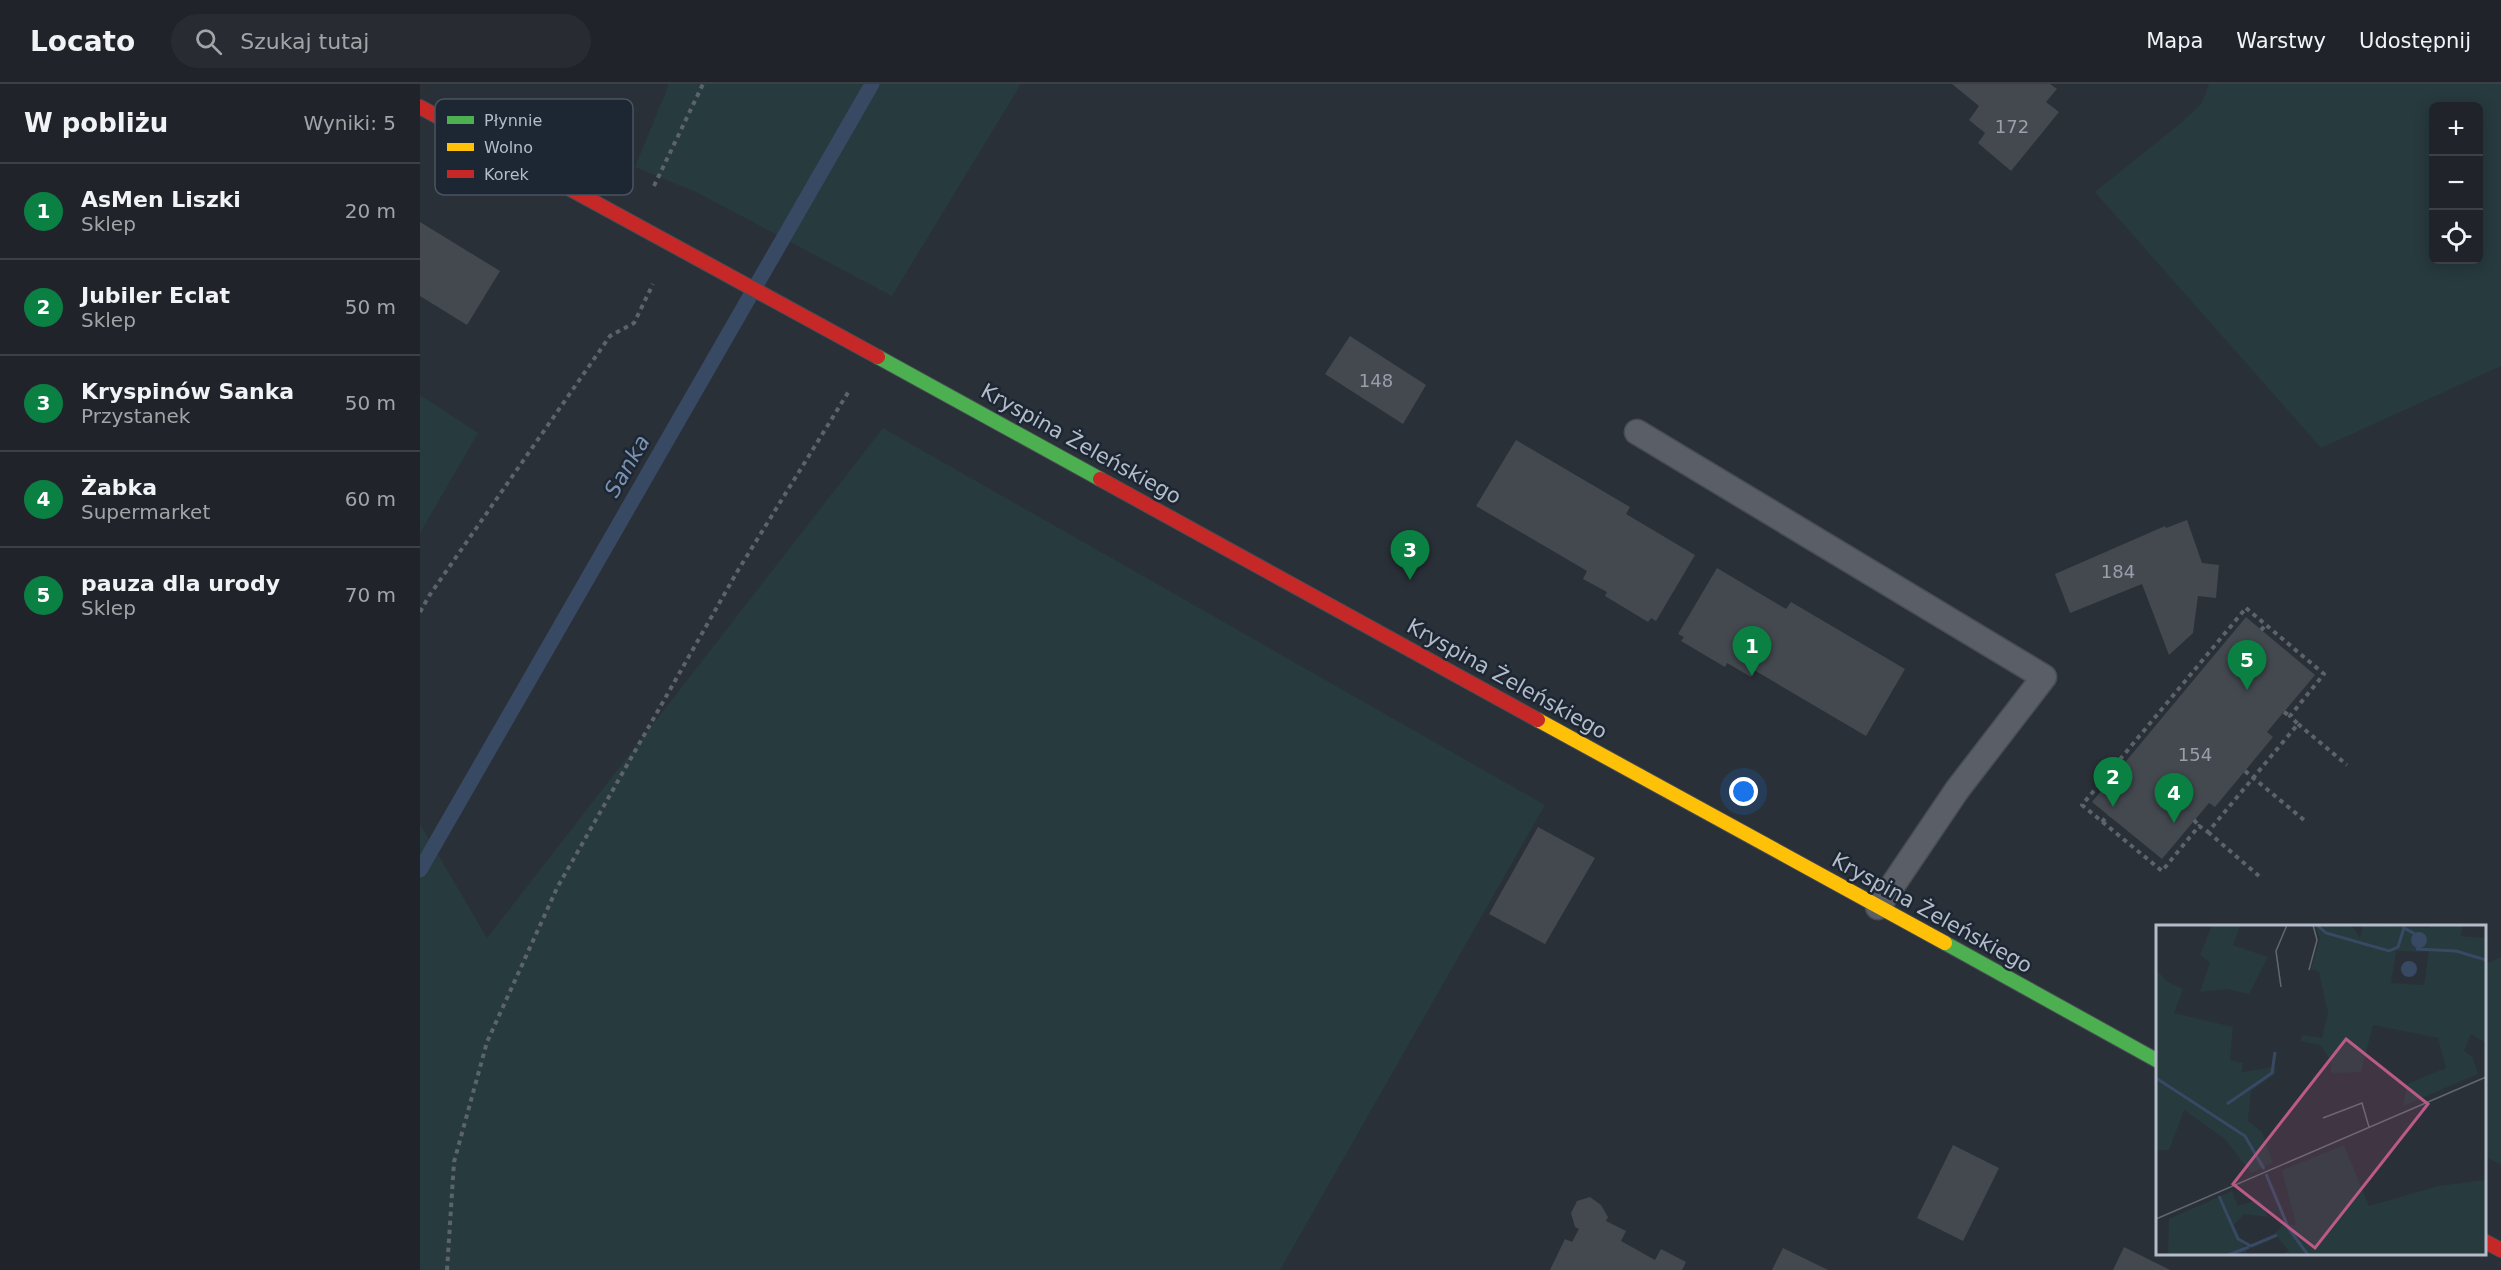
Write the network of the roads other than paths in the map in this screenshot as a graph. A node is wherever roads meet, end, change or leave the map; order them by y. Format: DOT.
graph roads {
  1 [pos="420,107"];
  2 [pos="435,115"];
  3 [pos="579,195"];
  4 [pos="1637,432"];
  5 [pos="1878,907"];
  6 [pos="2156,1060"];
  7 [pos="2486,1242"];
  8 [pos="2501,1250"];
  1 -- 2 [label="main road, Kryspina Żeleńskiego"];
  3 -- 5 [label="main road, Kryspina Żeleńskiego"];
  4 -- 5 [label="lane"];
  5 -- 6 [label="main road, Kryspina Żeleńskiego"];
  7 -- 8 [label="main road"];
}
